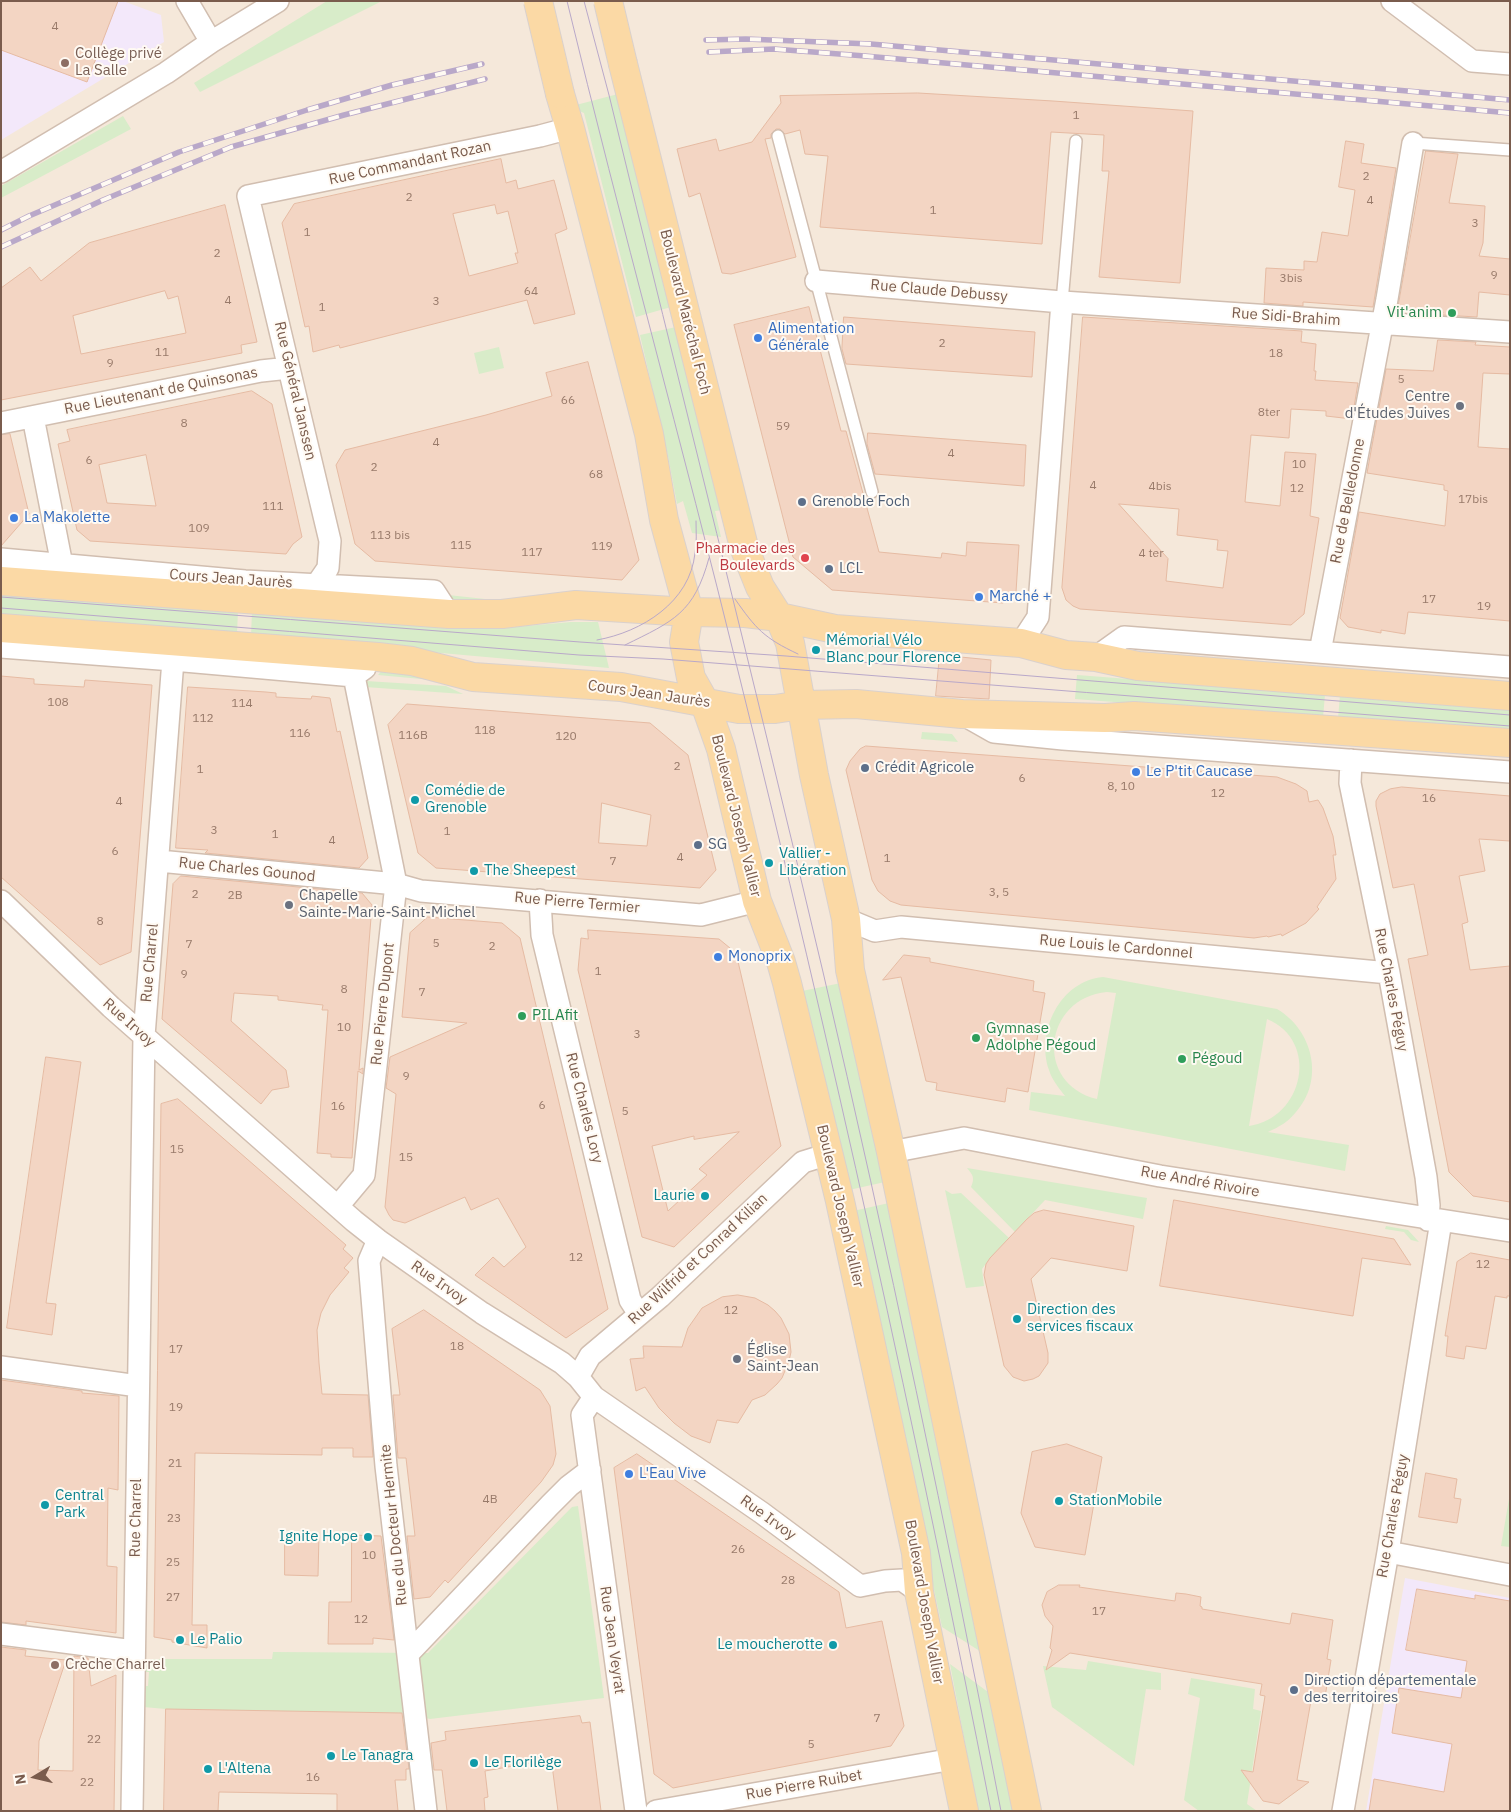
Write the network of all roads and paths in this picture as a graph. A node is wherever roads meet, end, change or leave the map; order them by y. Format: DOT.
graph roads {
  1 [pos="187,1"];
  2 [pos="278,1"];
  3 [pos="538,1"];
  4 [pos="608,1"];
  5 [pos="1392,1"];
  6 [pos="211,42"];
  7 [pos="1510,64"];
  8 [pos="570,128"];
  9 [pos="778,136"];
  10 [pos="1076,141"];
  11 [pos="1414,143"];
  12 [pos="1510,150"];
  13 [pos="1,172"];
  14 [pos="248,196"];
  15 [pos="816,281"];
  16 [pos="1062,302"];
  17 [pos="1382,323"];
  18 [pos="1510,332"];
  19 [pos="289,368"];
  20 [pos="33,417"];
  21 [pos="1,423"];
  22 [pos="872,492"];
  23 [pos="1,560"];
  24 [pos="62,565"];
  25 [pos="1,581"];
  26 [pos="318,584"];
  27 [pos="689,612"];
  28 [pos="449,614"];
  29 [pos="779,617"];
  30 [pos="1,628"];
  31 [pos="1021,643"];
  32 [pos="1,647"];
  33 [pos="1320,652"];
  34 [pos="378,657"];
  35 [pos="1096,657"];
  36 [pos="173,660"];
  37 [pos="1510,667"];
  38 [pos="354,676"];
  39 [pos="1510,696"];
  40 [pos="704,701"];
  41 [pos="801,705"];
  42 [pos="962,714"];
  43 [pos="1510,743"];
  44 [pos="1351,760"];
  45 [pos="1510,772"];
  46 [pos="159,861"];
  47 [pos="396,884"];
  48 [pos="540,900"];
  49 [pos="757,901"];
  50 [pos="1,902"];
  51 [pos="846,919"];
  52 [pos="1389,973"];
  53 [pos="144,1036"];
  54 [pos="891,1152"];
  55 [pos="829,1154"];
  56 [pos="338,1206"];
  57 [pos="1434,1220"];
  58 [pos="1510,1232"];
  59 [pos="378,1240"];
  60 [pos="639,1314"];
  61 [pos="1,1366"];
  62 [pos="578,1377"];
  63 [pos="138,1386"];
  64 [pos="594,1397"];
  65 [pos="590,1470"];
  66 [pos="1388,1552"];
  67 [pos="1510,1575"];
  68 [pos="919,1592"];
  69 [pos="1,1634"];
  70 [pos="134,1650"];
  71 [pos="408,1653"];
  72 [pos="953,1759"];
  73 [pos="132,1811"];
  74 [pos="426,1811"];
  75 [pos="636,1811"];
  76 [pos="656,1811"];
  77 [pos="964,1811"];
  78 [pos="1027,1811"];
  79 [pos="1343,1811"];
  1 -- 6 [label="street"];
  2 -- 6 [label="street"];
  3 -- 8 [label="main road, bridge"];
  4 -- 29 [label="main road, Boulevard Maréchal Foch, bridge"];
  5 -- 7 [label="street"];
  6 -- 13 [label="street"];
  8 -- 14 [label="street, Rue Commandant Rozan"];
  8 -- 27 [label="main road"];
  9 -- 15 [label="lane"];
  10 -- 16 [label="lane"];
  11 -- 12 [label="lane"];
  11 -- 17 [label="street, Rue de Belledonne"];
  14 -- 19 [label="street, Rue Général Janssen"];
  15 -- 16 [label="street, Rue Claude Debussy"];
  15 -- 22 [label="lane"];
  16 -- 17 [label="street, Rue Sidi-Brahim"];
  16 -- 31 [label="street"];
  17 -- 18 [label="street, Rue Sidi-Brahim"];
  17 -- 33 [label="street, Rue de Belledonne"];
  19 -- 20 [label="street, Rue Lieutenant de Quinsonas"];
  19 -- 26 [label="street, Rue Général Janssen"];
  20 -- 21 [label="street, Rue Lieutenant de Quinsonas"];
  20 -- 24 [label="street"];
  23 -- 24 [label="street, Cours Jean Jaurès"];
  24 -- 26 [label="street, Cours Jean Jaurès"];
  25 -- 28 [label="main road, Cours Jean Jaurès"];
  26 -- 28 [label="street, Cours Jean Jaurès"];
  27 -- 28 [label="main road, Cours Jean Jaurès"];
  27 -- 29 [label="main road, Cours Jean Jaurès"];
  27 -- 40 [label="main road, Boulevard Joseph Vallier"];
  29 -- 31 [label="main road, Cours Jean Jaurès"];
  29 -- 41 [label="main road"];
  30 -- 34 [label="main road, Cours Jean Jaurès"];
  31 -- 35 [label="main road, Cours Jean Jaurès"];
  32 -- 36 [label="street"];
  33 -- 35 [label="street"];
  33 -- 37 [label="street"];
  34 -- 38 [label="street"];
  34 -- 40 [label="main road, Cours Jean Jaurès"];
  35 -- 39 [label="main road, Cours Jean Jaurès"];
  36 -- 38 [label="street"];
  36 -- 46 [label="street, Rue Charrel"];
  38 -- 47 [label="street, Rue Pierre Dupont"];
  40 -- 41 [label="main road, Cours Jean Jaurès"];
  40 -- 49 [label="main road, Boulevard Joseph Vallier"];
  41 -- 42 [label="main road, Cours Jean Jaurès"];
  41 -- 51 [label="main road"];
  42 -- 43 [label="main road, Cours Jean Jaurès"];
  42 -- 44 [label="street"];
  44 -- 45 [label="street"];
  44 -- 52 [label="street, Rue Charles Péguy"];
  46 -- 47 [label="street, Rue Charles Gounod"];
  46 -- 53 [label="street, Rue Charrel"];
  47 -- 48 [label="street, Rue Pierre Termier"];
  47 -- 56 [label="street, Rue Pierre Dupont"];
  48 -- 49 [label="street, Rue Pierre Termier"];
  48 -- 60 [label="street, Rue Charles Lory"];
  49 -- 55 [label="main road, Boulevard Joseph Vallier"];
  50 -- 53 [label="street, Rue Irvoy"];
  51 -- 52 [label="street, Rue Louis le Cardonnel"];
  51 -- 54 [label="main road"];
  52 -- 57 [label="street, Rue Charles Péguy"];
  53 -- 56 [label="street, Rue Irvoy"];
  53 -- 63 [label="street, Rue Charrel"];
  54 -- 57 [label="street, Rue André Rivoire"];
  54 -- 78 [label="main road"];
  55 -- 60 [label="street, Rue Wilfrid et Conrad Kilian"];
  55 -- 68 [label="main road, Boulevard Joseph Vallier"];
  56 -- 59 [label="street, Rue Irvoy"];
  57 -- 58 [label="street, Rue André Rivoire"];
  57 -- 66 [label="street, Rue Charles Péguy"];
  59 -- 62 [label="street, Rue Irvoy"];
  59 -- 71 [label="street, Rue du Docteur Hermite"];
  60 -- 62 [label="street, Rue Wilfrid et Conrad Kilian"];
  61 -- 63 [label="street"];
  62 -- 64 [label="street, Rue Irvoy"];
  63 -- 70 [label="street, Rue Charrel"];
  64 -- 65 [label="street, Rue Jean Veyrat"];
  64 -- 68 [label="street, Rue Irvoy"];
  65 -- 71 [label="street"];
  65 -- 75 [label="street, Rue Jean Veyrat"];
  66 -- 67 [label="street"];
  66 -- 79 [label="street, Rue Charles Péguy"];
  68 -- 72 [label="main road, Boulevard Joseph Vallier"];
  69 -- 70 [label="street"];
  70 -- 73 [label="street, Rue Charrel"];
  71 -- 74 [label="street, Rue du Docteur Hermite"];
  72 -- 76 [label="street, Rue Pierre Ruibet"];
  72 -- 77 [label="main road, Boulevard Joseph Vallier"];
}
